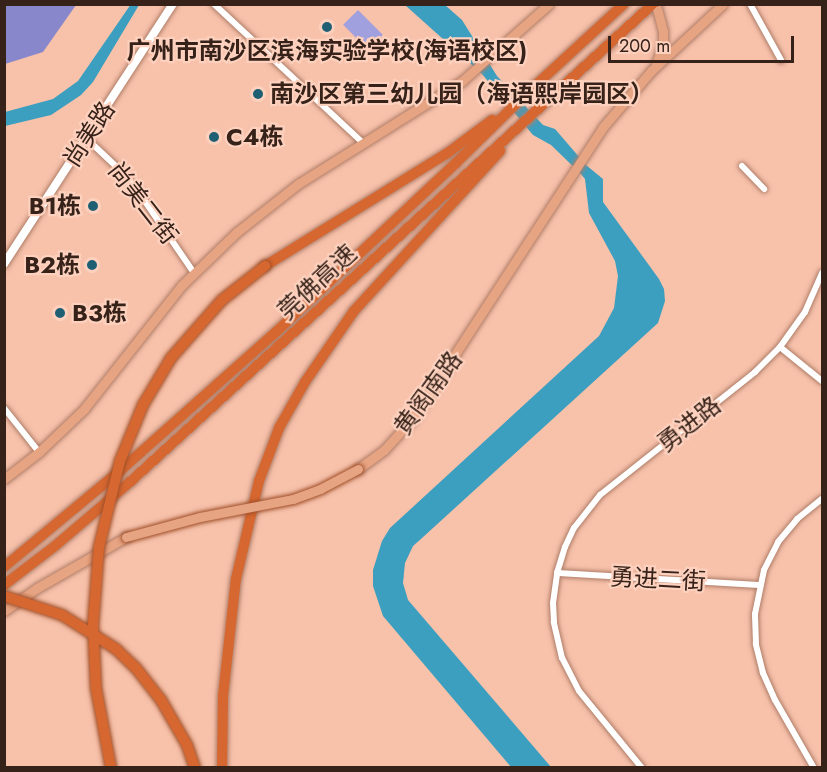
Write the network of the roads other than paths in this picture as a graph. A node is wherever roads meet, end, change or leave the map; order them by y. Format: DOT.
graph roads {
  1 [pos="173,4"];
  2 [pos="214,4"];
  3 [pos="549,4"];
  4 [pos="624,4"];
  5 [pos="654,4"];
  6 [pos="723,4"];
  7 [pos="750,4"];
  8 [pos="781,60"];
  9 [pos="651,71"];
  10 [pos="525,95"];
  11 [pos="86,138"];
  12 [pos="364,144"];
  13 [pos="742,166"];
  14 [pos="467,179"];
  15 [pos="764,189"];
  16 [pos="4,264"];
  17 [pos="194,273"];
  18 [pos="822,273"];
  19 [pos="780,347"];
  20 [pos="822,381"];
  21 [pos="4,408"];
  22 [pos="39,452"];
  23 [pos="4,479"];
  24 [pos="822,499"];
  25 [pos="4,567"];
  26 [pos="557,573"];
  27 [pos="4,585"];
  28 [pos="760,585"];
  29 [pos="4,596"];
  30 [pos="4,611"];
  31 [pos="111,768"];
  32 [pos="195,768"];
  33 [pos="222,768"];
  34 [pos="642,768"];
  35 [pos="814,768"];
  1 -- 11 [label="street, 尚美路"];
  2 -- 12 [label="street"];
  3 -- 12 [label="main road"];
  4 -- 10 [label="highway, 莞佛高速"];
  5 -- 9 [label="main road"];
  5 -- 14 [label="highway"];
  6 -- 9 [label="main road, 黄阁南路"];
  7 -- 8 [label="street"];
  9 -- 30 [label="main road, 黄阁南路, bridge"];
  10 -- 25 [label="highway, 莞佛高速"];
  10 -- 31 [label="highway, bridge"];
  11 -- 16 [label="street, 尚美路"];
  11 -- 17 [label="street, 尚美二街"];
  12 -- 17 [label="main road"];
  13 -- 15 [label="street"];
  14 -- 27 [label="highway, 莞佛高速, bridge"];
  14 -- 33 [label="highway"];
  17 -- 22 [label="main road"];
  18 -- 19 [label="street, 勇进路"];
  19 -- 20 [label="street"];
  19 -- 26 [label="street, 勇进路"];
  21 -- 22 [label="street"];
  22 -- 23 [label="main road"];
  24 -- 28 [label="street"];
  26 -- 28 [label="street, 勇进二街"];
  26 -- 34 [label="street, 勇进路"];
  28 -- 35 [label="street"];
  29 -- 32 [label="highway, bridge"];
}
